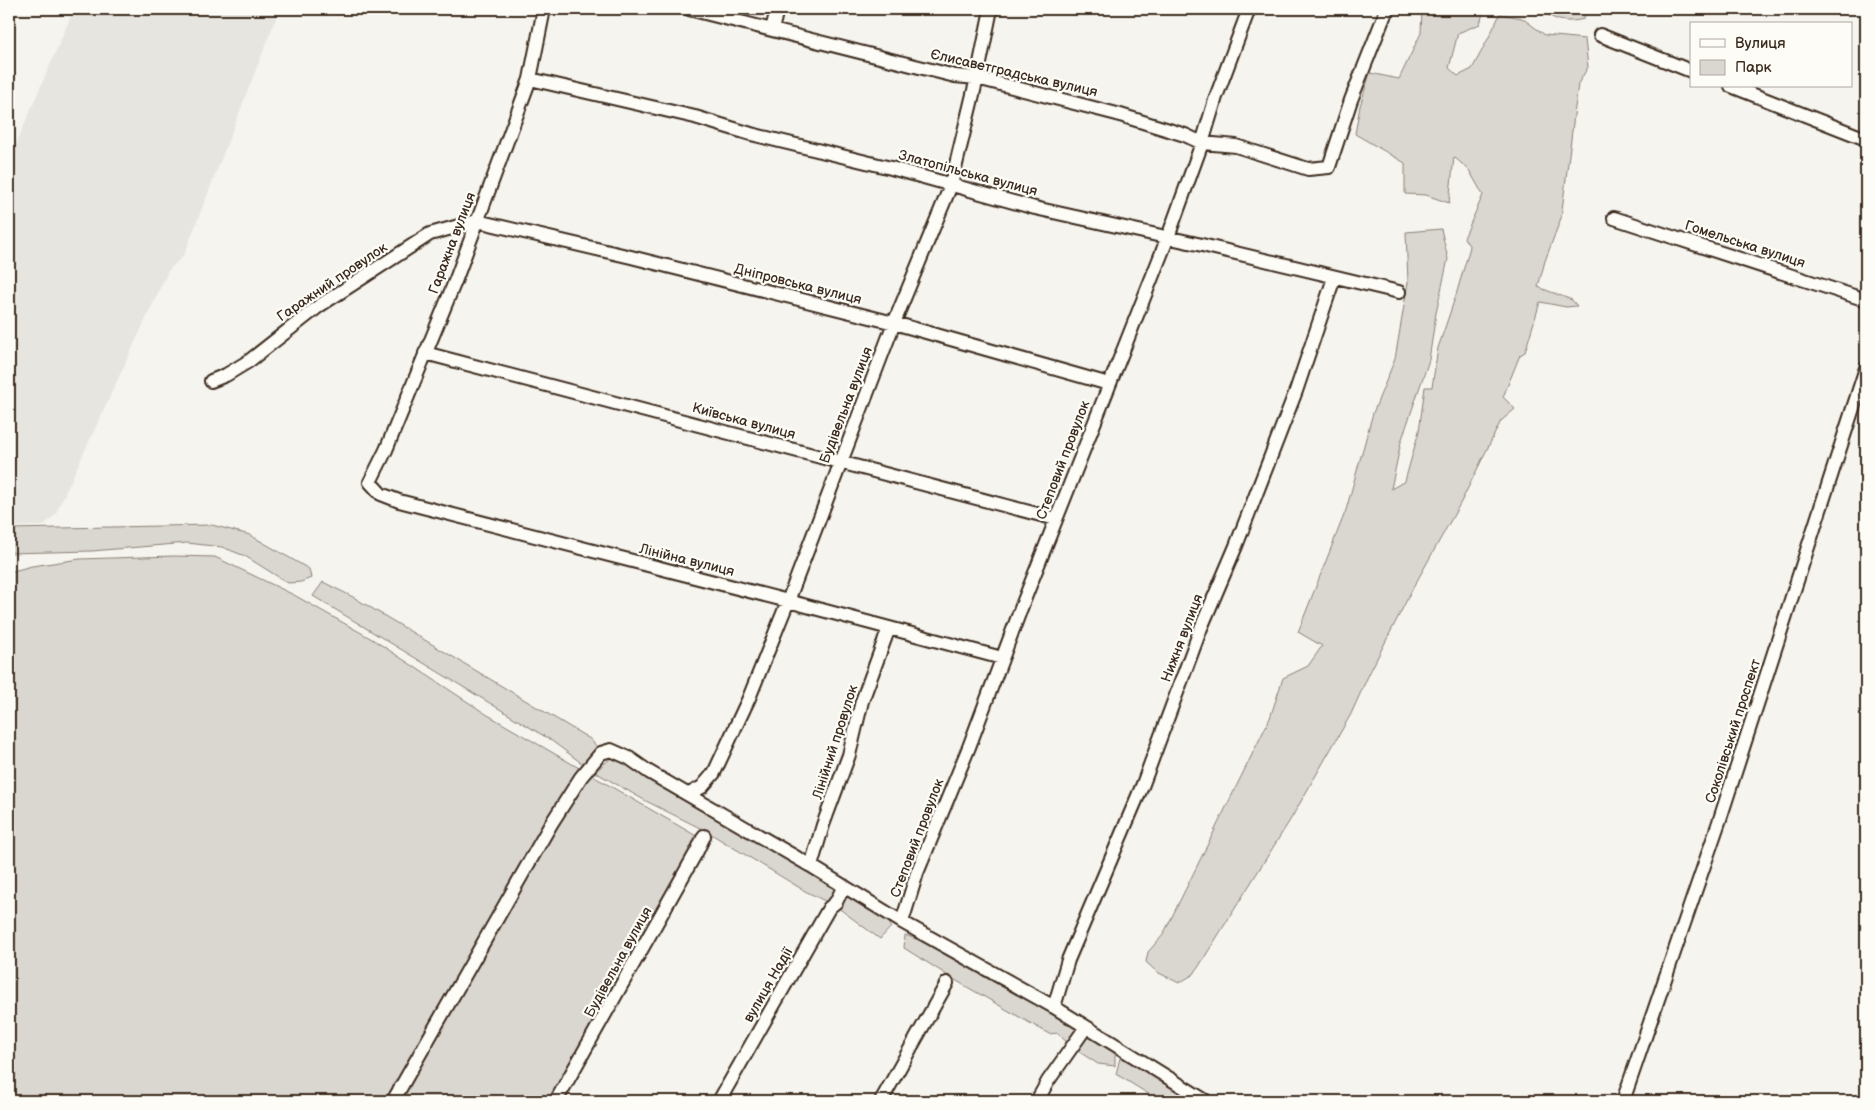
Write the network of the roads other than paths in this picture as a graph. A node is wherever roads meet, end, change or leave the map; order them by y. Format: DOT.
graph roads {
  1 [pos="544,9"];
  2 [pos="689,9"];
  3 [pos="777,9"];
  4 [pos="991,9"];
  5 [pos="1249,9"];
  6 [pos="1388,9"];
  7 [pos="772,30"];
  8 [pos="1600,35"];
  9 [pos="1690,71"];
  10 [pos="977,78"];
  11 [pos="530,79"];
  12 [pos="1736,88"];
  13 [pos="1866,139"];
  14 [pos="1202,143"];
  15 [pos="951,185"];
  16 [pos="1614,218"];
  17 [pos="477,221"];
  18 [pos="1168,237"];
  19 [pos="1334,278"];
  20 [pos="1399,292"];
  21 [pos="1866,300"];
  22 [pos="894,323"];
  23 [pos="425,353"];
  24 [pos="1866,368"];
  25 [pos="211,380"];
  26 [pos="1109,384"];
  27 [pos="841,462"];
  28 [pos="370,482"];
  29 [pos="1056,519"];
  30 [pos="788,601"];
  31 [pos="889,628"];
  32 [pos="1002,658"];
  33 [pos="689,794"];
  34 [pos="704,836"];
  35 [pos="811,866"];
  36 [pos="844,886"];
  37 [pos="902,922"];
  38 [pos="947,984"];
  39 [pos="1054,1007"];
  40 [pos="1086,1027"];
  41 [pos="393,1101"];
  42 [pos="556,1101"];
  43 [pos="719,1101"];
  44 [pos="881,1101"];
  45 [pos="1037,1101"];
  46 [pos="1206,1101"];
  47 [pos="1623,1101"];
  1 -- 11 [label="street, Гаражна вулиця"];
  2 -- 7 [label="street, Єлисаветградська вулиця"];
  3 -- 7 [label="street"];
  4 -- 10 [label="street, Будівельна вулиця"];
  5 -- 14 [label="street, Степовий провулок"];
  6 -- 14 [label="street, Єлисаветградська вулиця"];
  7 -- 10 [label="street, Єлисаветградська вулиця"];
  8 -- 9 [label="street"];
  10 -- 14 [label="street, Єлисаветградська вулиця"];
  10 -- 15 [label="street, Будівельна вулиця"];
  11 -- 15 [label="street, Златопільська вулиця"];
  11 -- 17 [label="street, Гаражна вулиця"];
  12 -- 13 [label="street"];
  14 -- 18 [label="street, Степовий провулок"];
  15 -- 18 [label="street, Златопільська вулиця"];
  15 -- 22 [label="street, Будівельна вулиця"];
  16 -- 21 [label="street, Гомельська вулиця"];
  17 -- 22 [label="street, Дніпровська вулиця"];
  17 -- 23 [label="street, Гаражна вулиця"];
  17 -- 25 [label="street, Гаражний провулок"];
  18 -- 19 [label="street, Златопільська вулиця"];
  18 -- 26 [label="street, Степовий провулок"];
  19 -- 20 [label="street, Златопільська вулиця"];
  19 -- 39 [label="street, Нижня вулиця"];
  22 -- 26 [label="street, Дніпровська вулиця"];
  22 -- 27 [label="street, Будівельна вулиця"];
  23 -- 27 [label="street, Київська вулиця"];
  23 -- 28 [label="street, Гаражна вулиця"];
  24 -- 47 [label="street, Соколівський проспект"];
  26 -- 29 [label="street, Степовий провулок"];
  27 -- 29 [label="street, Київська вулиця"];
  27 -- 30 [label="street, Будівельна вулиця"];
  28 -- 30 [label="street, Лінійна вулиця"];
  29 -- 32 [label="street, Степовий провулок"];
  30 -- 31 [label="street, Лінійна вулиця"];
  30 -- 33 [label="street, Будівельна вулиця"];
  31 -- 32 [label="street, Лінійна вулиця"];
  31 -- 35 [label="street, Лінійний провулок"];
  32 -- 37 [label="street, Степовий провулок"];
  33 -- 35 [label="street"];
  33 -- 41 [label="street"];
  34 -- 42 [label="street, Будівельна вулиця"];
  35 -- 36 [label="street"];
  36 -- 37 [label="street"];
  36 -- 43 [label="street, вулиця Надії"];
  37 -- 39 [label="street"];
  38 -- 44 [label="street"];
  39 -- 40 [label="street"];
  40 -- 45 [label="street"];
  40 -- 46 [label="street"];
}
